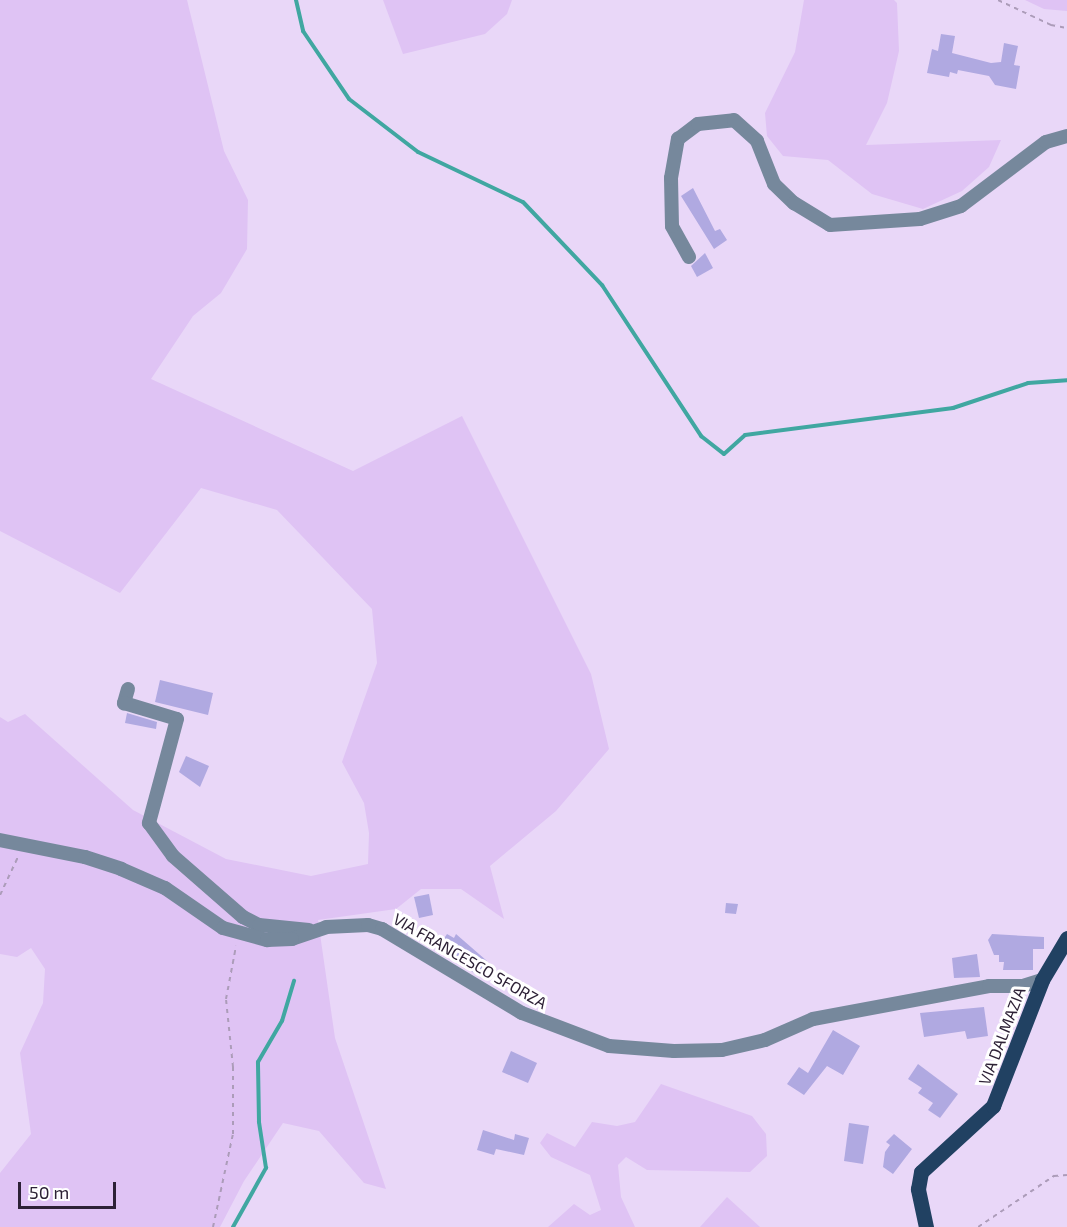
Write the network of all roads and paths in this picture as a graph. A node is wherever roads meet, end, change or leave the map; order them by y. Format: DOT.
graph roads {
  1 [pos="998,0"];
  2 [pos="1067,28"];
  3 [pos="1067,136"];
  4 [pos="689,257"];
  5 [pos="128,689"];
  6 [pos="0,840"];
  7 [pos="24,846"];
  8 [pos="0,895"];
  9 [pos="318,930"];
  10 [pos="1067,938"];
  11 [pos="236,943"];
  12 [pos="1042,980"];
  13 [pos="1067,1175"];
  14 [pos="213,1227"];
  15 [pos="926,1227"];
  16 [pos="978,1227"];
  1 -- 2 [label="path"];
  3 -- 4 [label="street"];
  5 -- 9 [label="street"];
  6 -- 7 [label="street, VIA FRANCESCO SFORZA"];
  7 -- 8 [label="path"];
  7 -- 9 [label="street, VIA FRANCESCO SFORZA, bridge"];
  9 -- 12 [label="street, VIA FRANCESCO SFORZA"];
  10 -- 12 [label="main road, VIA DALMAZIA"];
  11 -- 14 [label="path"];
  12 -- 15 [label="main road, VIA DALMAZIA"];
  13 -- 16 [label="path"];
}
